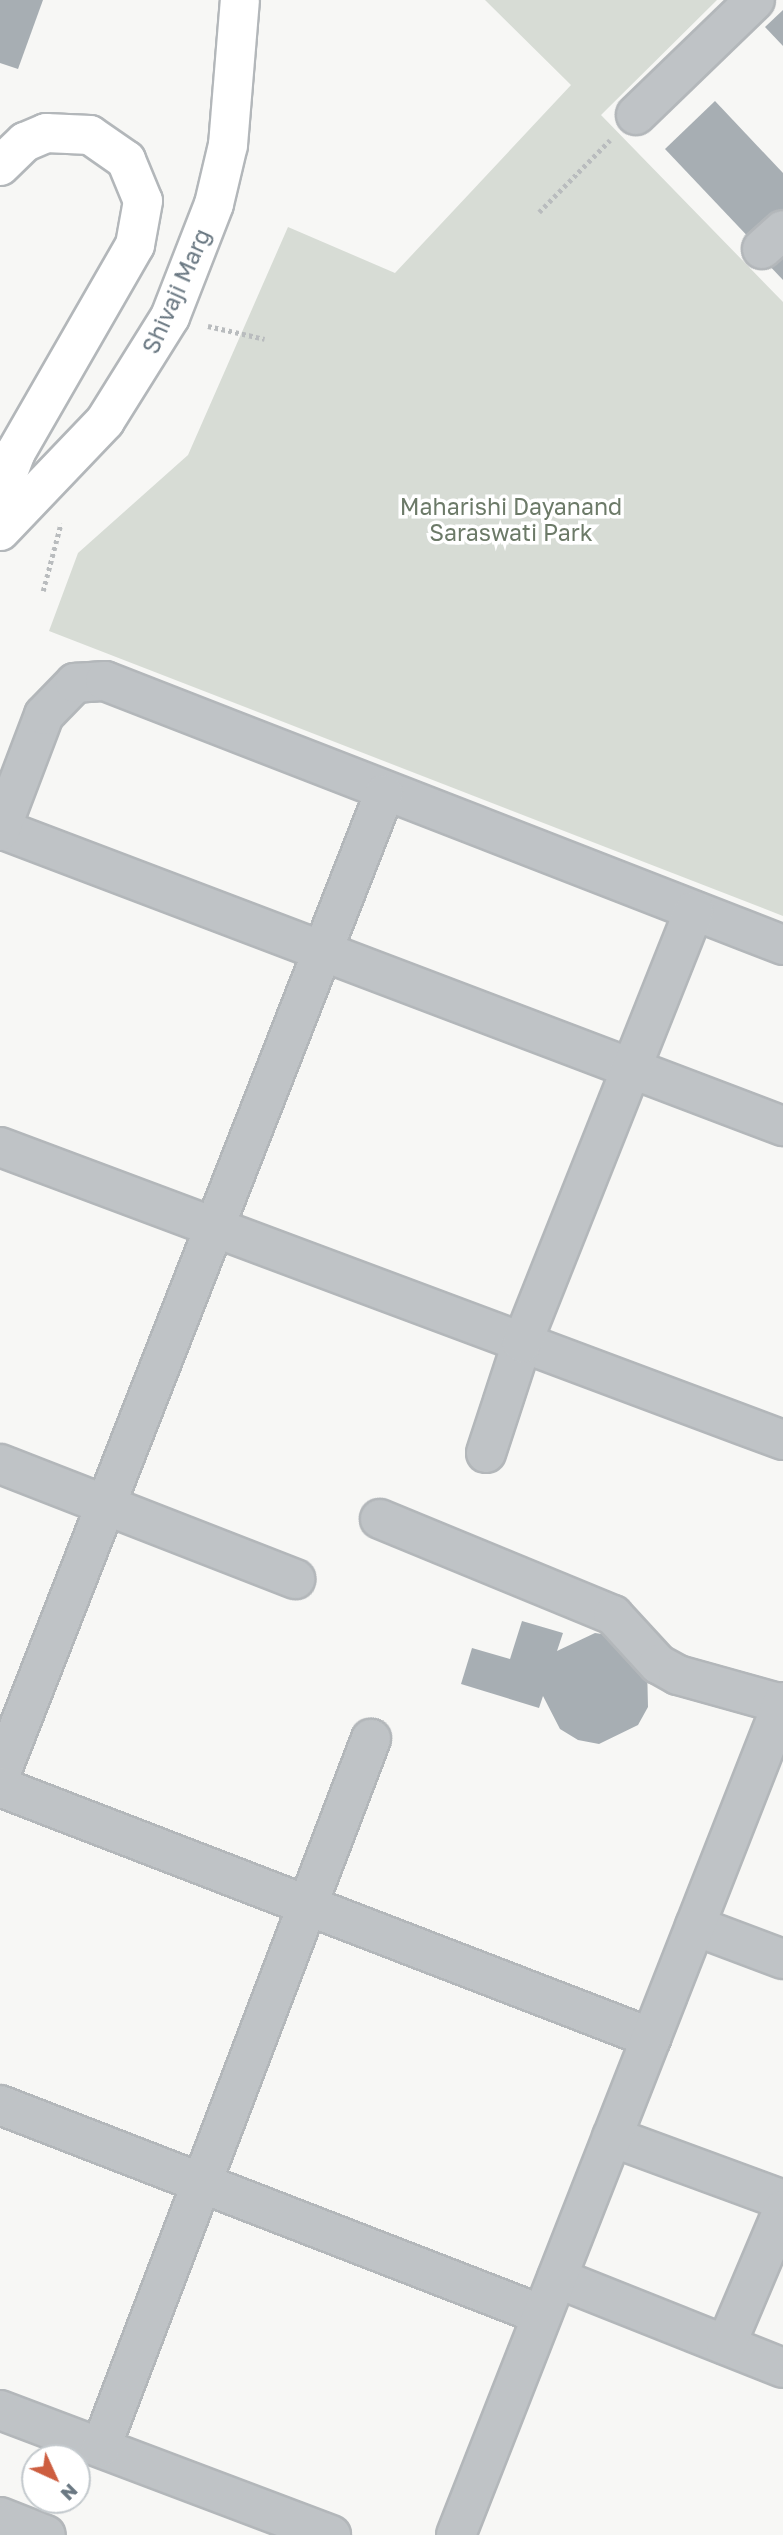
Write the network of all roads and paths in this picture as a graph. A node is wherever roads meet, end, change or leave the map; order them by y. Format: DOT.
graph roads {
  1 [pos="240,0"];
  2 [pos="755,0"];
  3 [pos="636,115"];
  4 [pos="0,166"];
  5 [pos="539,212"];
  6 [pos="170,317"];
  7 [pos="265,339"];
  8 [pos="0,494"];
  9 [pos="64,524"];
  10 [pos="0,531"];
  11 [pos="43,591"];
  12 [pos="384,794"];
  13 [pos="0,830"];
  14 [pos="694,911"];
  15 [pos="783,945"];
  16 [pos="322,951"];
  17 [pos="630,1068"];
  18 [pos="783,1126"];
  19 [pos="0,1147"];
  20 [pos="214,1228"];
  21 [pos="522,1343"];
  22 [pos="783,1440"];
  23 [pos="486,1453"];
  24 [pos="0,1464"];
  25 [pos="106,1506"];
  26 [pos="380,1519"];
  27 [pos="295,1580"];
  28 [pos="783,1703"];
  29 [pos="371,1740"];
  30 [pos="773,1753"];
  31 [pos="0,1775"];
  32 [pos="0,1787"];
  33 [pos="309,1906"];
  34 [pos="695,1926"];
  35 [pos="783,1959"];
  36 [pos="651,2038"];
  37 [pos="0,2105"];
  38 [pos="612,2137"];
  39 [pos="201,2179"];
  40 [pos="783,2200"];
  41 [pos="783,2210"];
  42 [pos="557,2278"];
  43 [pos="542,2315"];
  44 [pos="726,2345"];
  45 [pos="783,2368"];
  46 [pos="0,2410"];
  47 [pos="101,2447"];
  48 [pos="0,2517"];
  49 [pos="46,2535"];
  50 [pos="331,2535"];
  51 [pos="456,2535"];
  1 -- 6 [label="main road, Shivaji Marg"];
  2 -- 3 [label="street"];
  3 -- 5 [label="path"];
  4 -- 8 [label="main road"];
  6 -- 7 [label="path"];
  6 -- 10 [label="main road, Shivaji Marg"];
  9 -- 11 [label="path"];
  12 -- 13 [label="street"];
  12 -- 14 [label="street"];
  12 -- 16 [label="street"];
  13 -- 16 [label="street"];
  14 -- 15 [label="street"];
  14 -- 17 [label="street"];
  16 -- 17 [label="street"];
  16 -- 20 [label="street"];
  17 -- 18 [label="street"];
  17 -- 21 [label="street"];
  19 -- 20 [label="street"];
  20 -- 21 [label="street"];
  20 -- 25 [label="street"];
  21 -- 22 [label="street"];
  21 -- 23 [label="street"];
  24 -- 25 [label="street"];
  25 -- 27 [label="street"];
  25 -- 31 [label="street"];
  26 -- 28 [label="street"];
  28 -- 30 [label="street"];
  29 -- 33 [label="street"];
  30 -- 34 [label="street"];
  32 -- 33 [label="street"];
  33 -- 36 [label="street"];
  33 -- 39 [label="street"];
  34 -- 35 [label="street"];
  34 -- 36 [label="street"];
  36 -- 38 [label="street"];
  37 -- 39 [label="street"];
  38 -- 40 [label="street"];
  38 -- 42 [label="street"];
  39 -- 43 [label="street"];
  39 -- 47 [label="street"];
  41 -- 44 [label="street"];
  42 -- 43 [label="street"];
  42 -- 44 [label="street"];
  43 -- 51 [label="street"];
  44 -- 45 [label="street"];
  46 -- 47 [label="street"];
  47 -- 50 [label="street"];
  48 -- 49 [label="street"];
}
